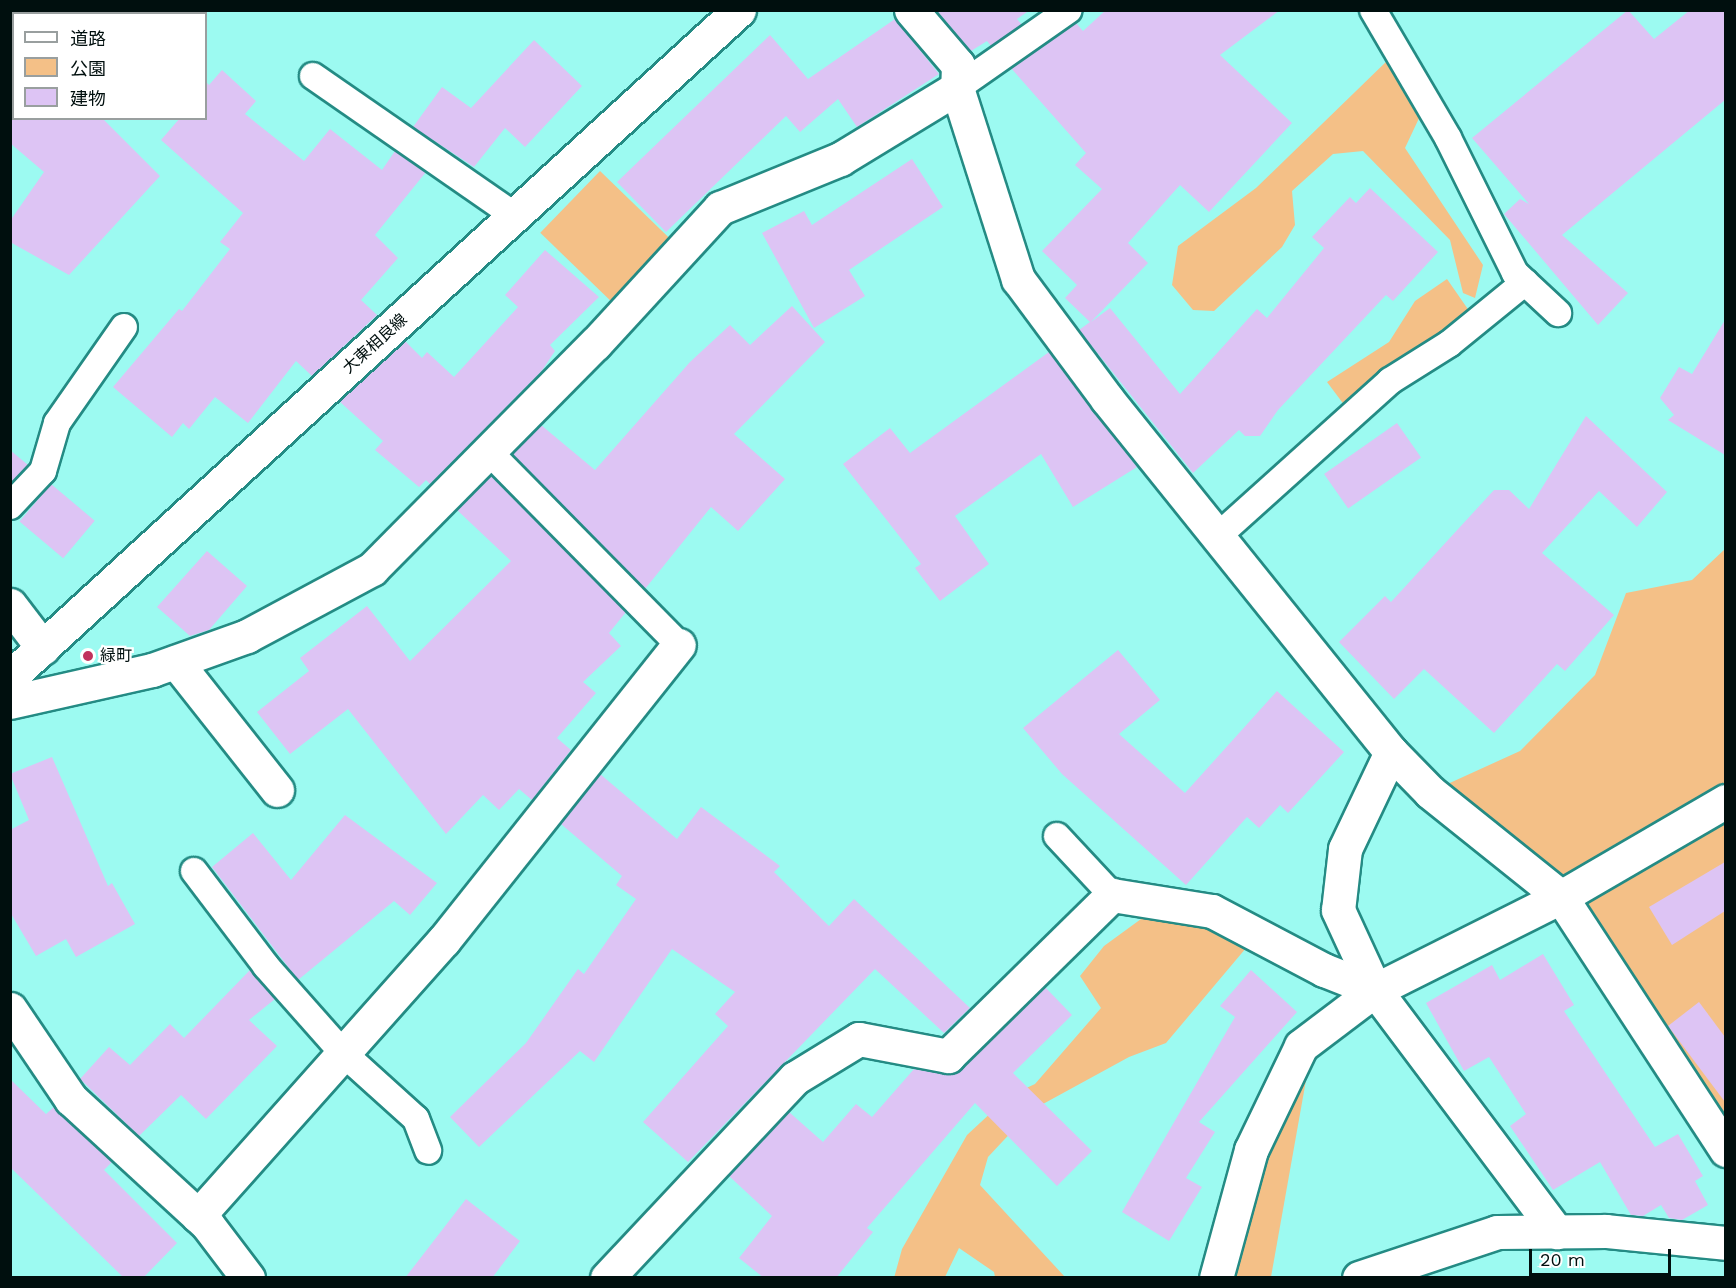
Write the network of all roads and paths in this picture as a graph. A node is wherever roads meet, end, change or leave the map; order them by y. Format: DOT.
graph roads {
  1 [pos="739,10"];
  2 [pos="911,10"];
  3 [pos="1069,10"];
  4 [pos="1373,10"];
  5 [pos="313,76"];
  6 [pos="957,88"];
  7 [pos="515,216"];
  8 [pos="1525,282"];
  9 [pos="1558,314"];
  10 [pos="124,327"];
  11 [pos="488,451"];
  12 [pos="10,506"];
  13 [pos="1218,536"];
  14 [pos="10,605"];
  15 [pos="679,645"];
  16 [pos="43,648"];
  17 [pos="176,662"];
  18 [pos="10,677"];
  19 [pos="10,702"];
  20 [pos="1391,752"];
  21 [pos="277,790"];
  22 [pos="1725,801"];
  23 [pos="1057,836"];
  24 [pos="194,871"];
  25 [pos="1112,895"];
  26 [pos="1561,897"];
  27 [pos="1375,990"];
  28 [pos="11,1011"];
  29 [pos="343,1053"];
  30 [pos="1725,1150"];
  31 [pos="428,1151"];
  32 [pos="198,1216"];
  33 [pos="1557,1232"];
  34 [pos="1725,1243"];
  35 [pos="248,1278"];
  36 [pos="608,1278"];
  37 [pos="1216,1278"];
  38 [pos="1359,1278"];
  1 -- 7 [label="street, 大東相良線"];
  2 -- 6 [label="street"];
  3 -- 6 [label="lane"];
  4 -- 8 [label="lane"];
  5 -- 7 [label="lane"];
  6 -- 11 [label="street"];
  6 -- 13 [label="street"];
  7 -- 16 [label="street, 大東相良線"];
  8 -- 9 [label="lane"];
  8 -- 13 [label="lane"];
  10 -- 12 [label="lane"];
  11 -- 15 [label="lane"];
  11 -- 17 [label="street"];
  13 -- 20 [label="street"];
  14 -- 16 [label="street"];
  15 -- 29 [label="street"];
  16 -- 18 [label="street, 大東相良線"];
  17 -- 19 [label="street"];
  17 -- 21 [label="street"];
  20 -- 26 [label="street"];
  20 -- 27 [label="street"];
  22 -- 26 [label="street"];
  23 -- 25 [label="lane"];
  24 -- 29 [label="lane"];
  25 -- 27 [label="street"];
  25 -- 36 [label="street"];
  26 -- 27 [label="street"];
  26 -- 30 [label="street"];
  27 -- 33 [label="street"];
  27 -- 37 [label="street"];
  28 -- 32 [label="street"];
  29 -- 31 [label="lane"];
  29 -- 32 [label="street"];
  32 -- 35 [label="street"];
  33 -- 34 [label="street"];
  33 -- 38 [label="street"];
}
